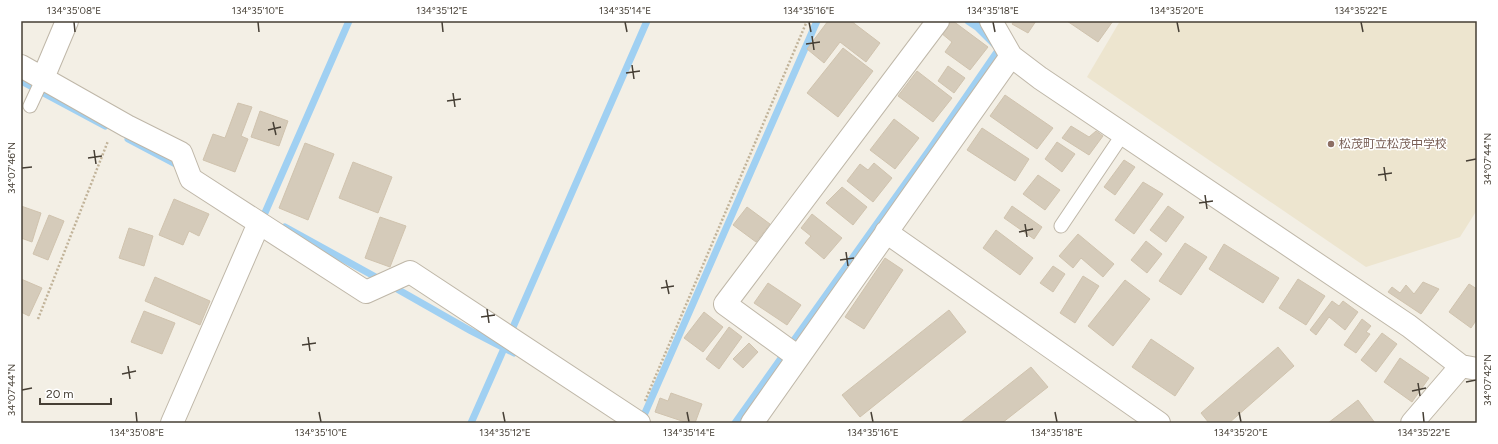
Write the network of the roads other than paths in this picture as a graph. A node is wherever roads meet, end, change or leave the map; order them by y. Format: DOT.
graph roads {
  1 [pos="67,21"];
  2 [pos="938,21"];
  3 [pos="991,21"];
  4 [pos="1011,56"];
  5 [pos="21,66"];
  6 [pos="39,85"];
  7 [pos="30,106"];
  8 [pos="1123,134"];
  9 [pos="259,224"];
  10 [pos="1061,226"];
  11 [pos="886,232"];
  12 [pos="798,357"];
  13 [pos="1469,368"];
  14 [pos="638,422"];
  15 [pos="172,423"];
  16 [pos="752,423"];
  17 [pos="1159,423"];
  18 [pos="1412,423"];
  1 -- 6 [label="street"];
  2 -- 12 [label="street"];
  3 -- 4 [label="street"];
  4 -- 8 [label="street"];
  4 -- 11 [label="street"];
  5 -- 6 [label="street"];
  6 -- 7 [label="lane"];
  6 -- 9 [label="street"];
  8 -- 10 [label="lane"];
  8 -- 13 [label="street"];
  9 -- 14 [label="street"];
  9 -- 15 [label="street"];
  11 -- 12 [label="street"];
  11 -- 17 [label="street"];
  12 -- 16 [label="street"];
  13 -- 18 [label="street"];
}
